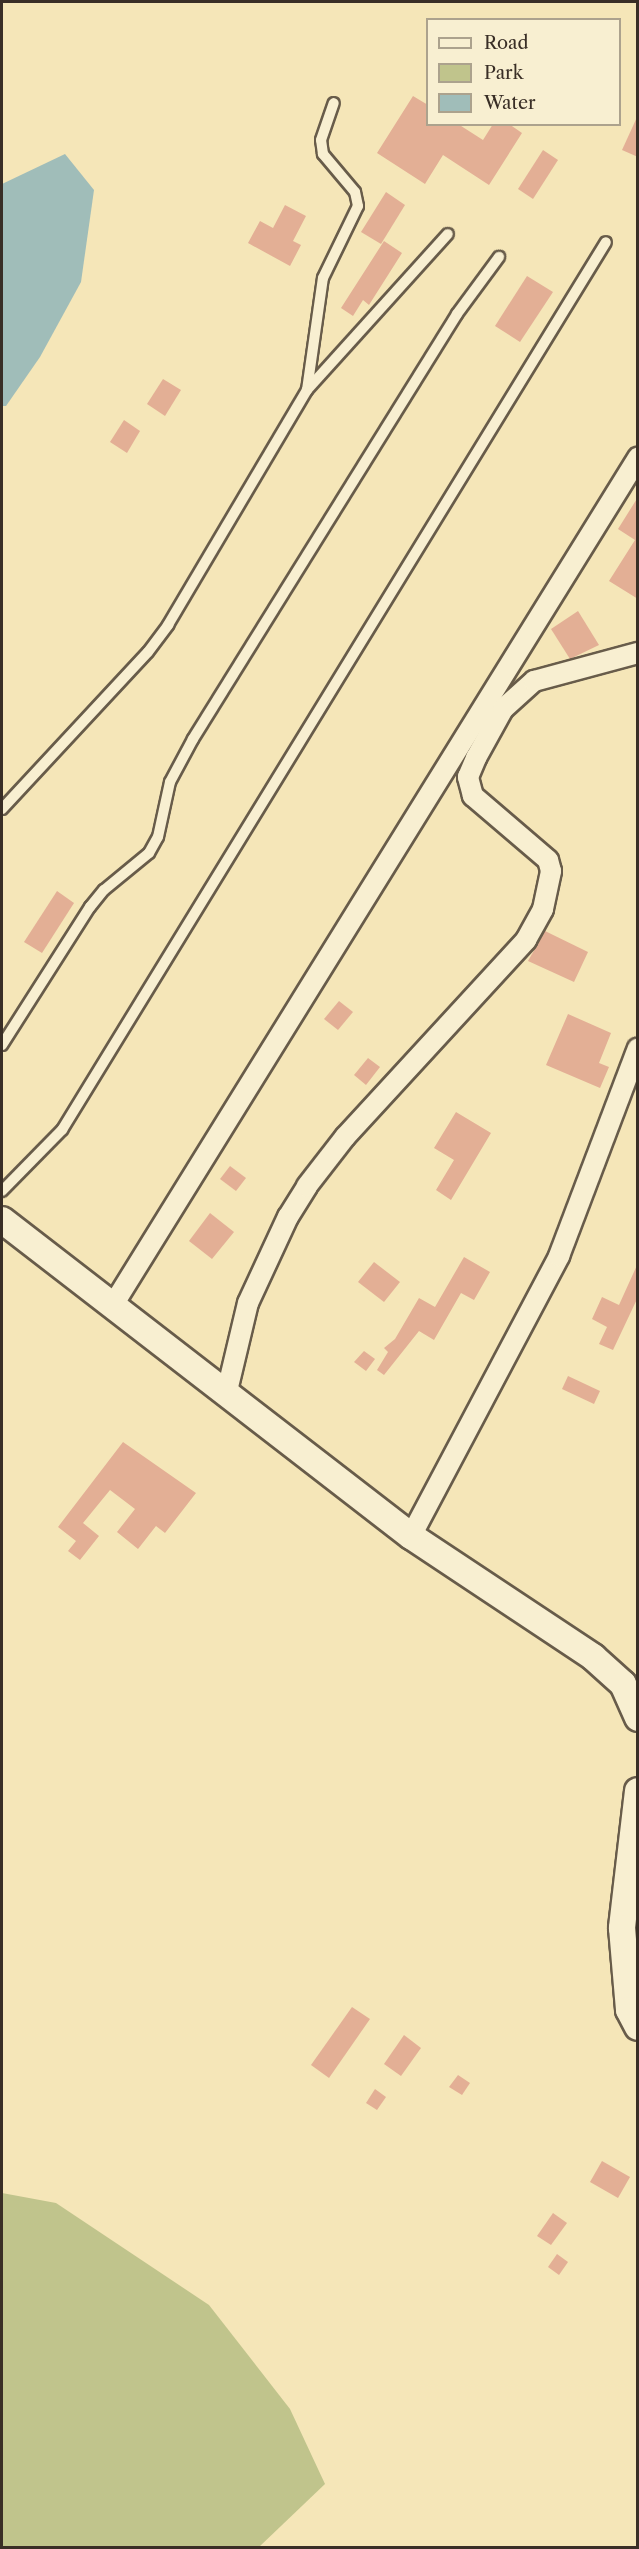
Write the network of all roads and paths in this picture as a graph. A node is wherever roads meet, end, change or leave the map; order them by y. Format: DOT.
graph roads {
  1 [pos="334,103"];
  2 [pos="448,234"];
  3 [pos="606,242"];
  4 [pos="499,257"];
  5 [pos="307,390"];
  6 [pos="638,458"];
  7 [pos="638,653"];
  8 [pos="2,809"];
  9 [pos="2,1045"];
  10 [pos="638,1048"];
  11 [pos="2,1191"];
  12 [pos="2,1220"];
  13 [pos="113,1305"];
  14 [pos="227,1391"];
  15 [pos="411,1536"];
  16 [pos="638,1718"];
  17 [pos="638,1791"];
  18 [pos="638,2027"];
  1 -- 5 [label="lane"];
  2 -- 5 [label="lane"];
  3 -- 11 [label="lane"];
  4 -- 9 [label="lane"];
  5 -- 8 [label="lane"];
  6 -- 13 [label="street"];
  7 -- 14 [label="street"];
  10 -- 15 [label="street"];
  12 -- 13 [label="street"];
  13 -- 14 [label="street"];
  14 -- 15 [label="street"];
  15 -- 16 [label="street"];
  17 -- 18 [label="street"];
}
